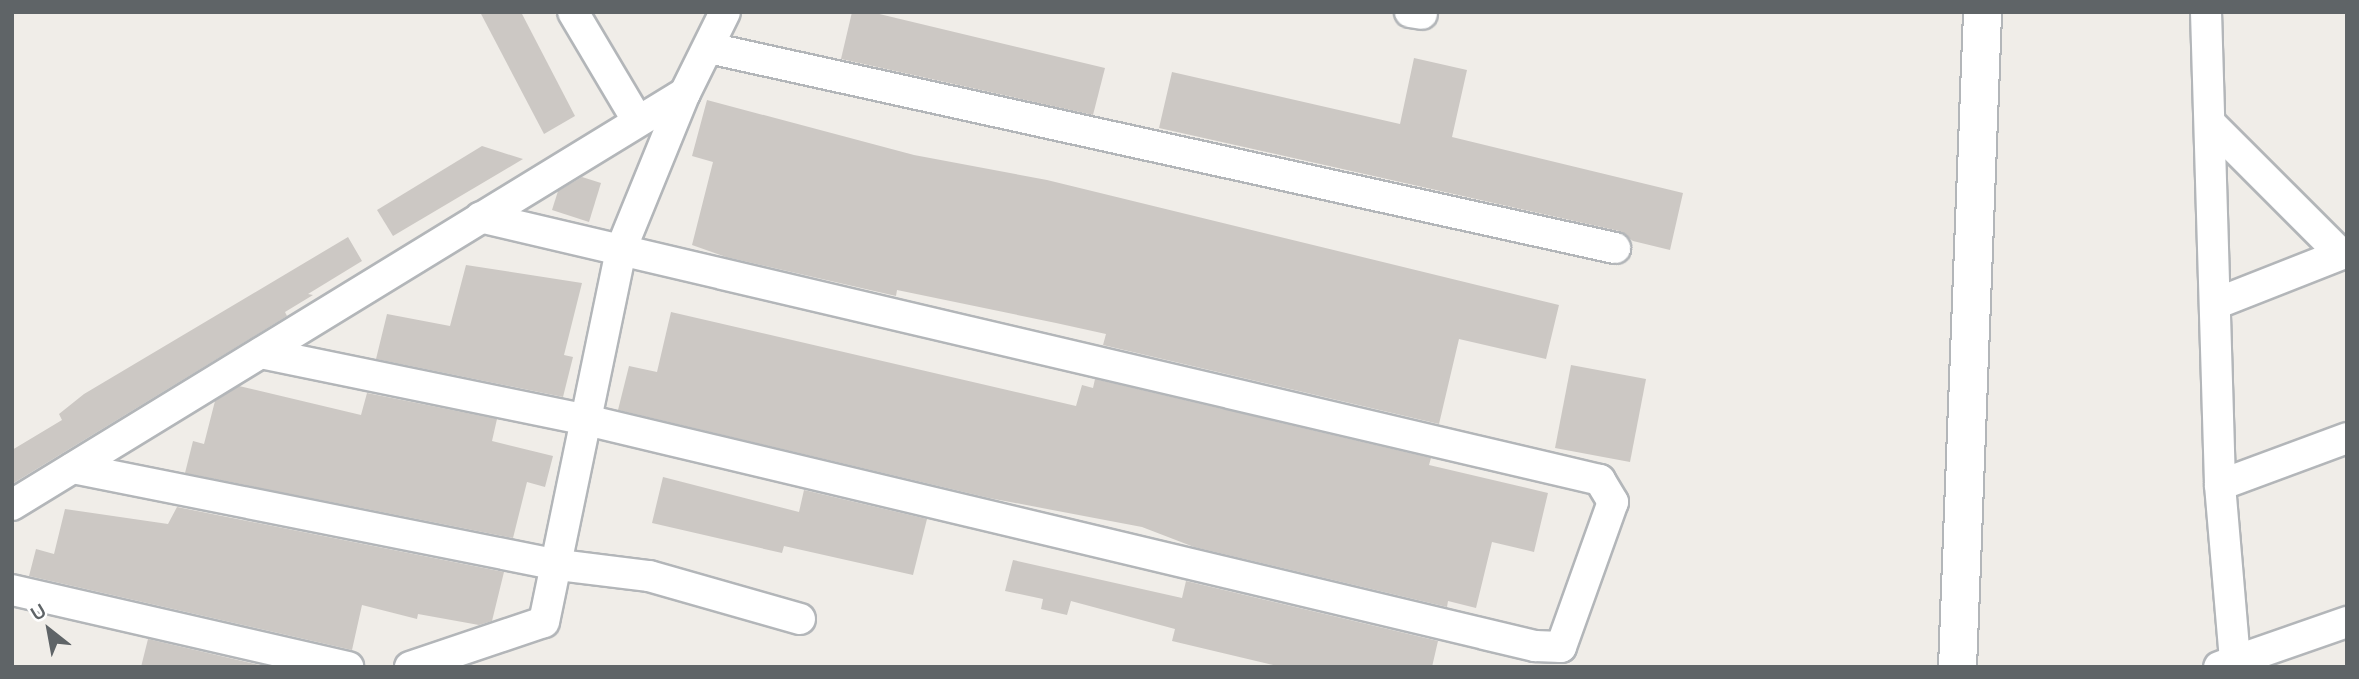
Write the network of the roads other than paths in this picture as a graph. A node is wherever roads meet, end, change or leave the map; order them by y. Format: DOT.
graph roads {
  1 [pos="573,12"];
  2 [pos="725,12"];
  3 [pos="1982,12"];
  4 [pos="2206,12"];
  5 [pos="709,48"];
  6 [pos="685,93"];
  7 [pos="638,120"];
  8 [pos="2211,124"];
  9 [pos="480,217"];
  10 [pos="622,247"];
  11 [pos="1615,248"];
  12 [pos="2344,253"];
  13 [pos="2215,304"];
  14 [pos="261,353"];
  15 [pos="582,419"];
  16 [pos="2347,438"];
  17 [pos="73,468"];
  18 [pos="2220,485"];
  19 [pos="12,505"];
  20 [pos="559,565"];
  21 [pos="12,590"];
  22 [pos="800,619"];
  23 [pos="2347,622"];
  24 [pos="1568,657"];
  25 [pos="2227,664"];
  26 [pos="348,667"];
  27 [pos="410,667"];
  28 [pos="1957,667"];
  1 -- 7 [label="street"];
  2 -- 5 [label="street"];
  3 -- 28 [label="street"];
  4 -- 8 [label="street"];
  5 -- 6 [label="street"];
  5 -- 11 [label="street"];
  6 -- 7 [label="street"];
  6 -- 10 [label="street"];
  7 -- 9 [label="street"];
  8 -- 12 [label="street"];
  8 -- 13 [label="street"];
  9 -- 10 [label="street"];
  9 -- 14 [label="street"];
  10 -- 15 [label="street"];
  10 -- 24 [label="street"];
  12 -- 13 [label="street"];
  13 -- 18 [label="street"];
  14 -- 15 [label="street"];
  14 -- 17 [label="street"];
  15 -- 20 [label="street"];
  15 -- 24 [label="street"];
  16 -- 18 [label="street"];
  17 -- 19 [label="street"];
  17 -- 20 [label="street"];
  18 -- 25 [label="street"];
  20 -- 22 [label="street"];
  20 -- 27 [label="street"];
  21 -- 26 [label="street"];
  23 -- 25 [label="street"];
}
